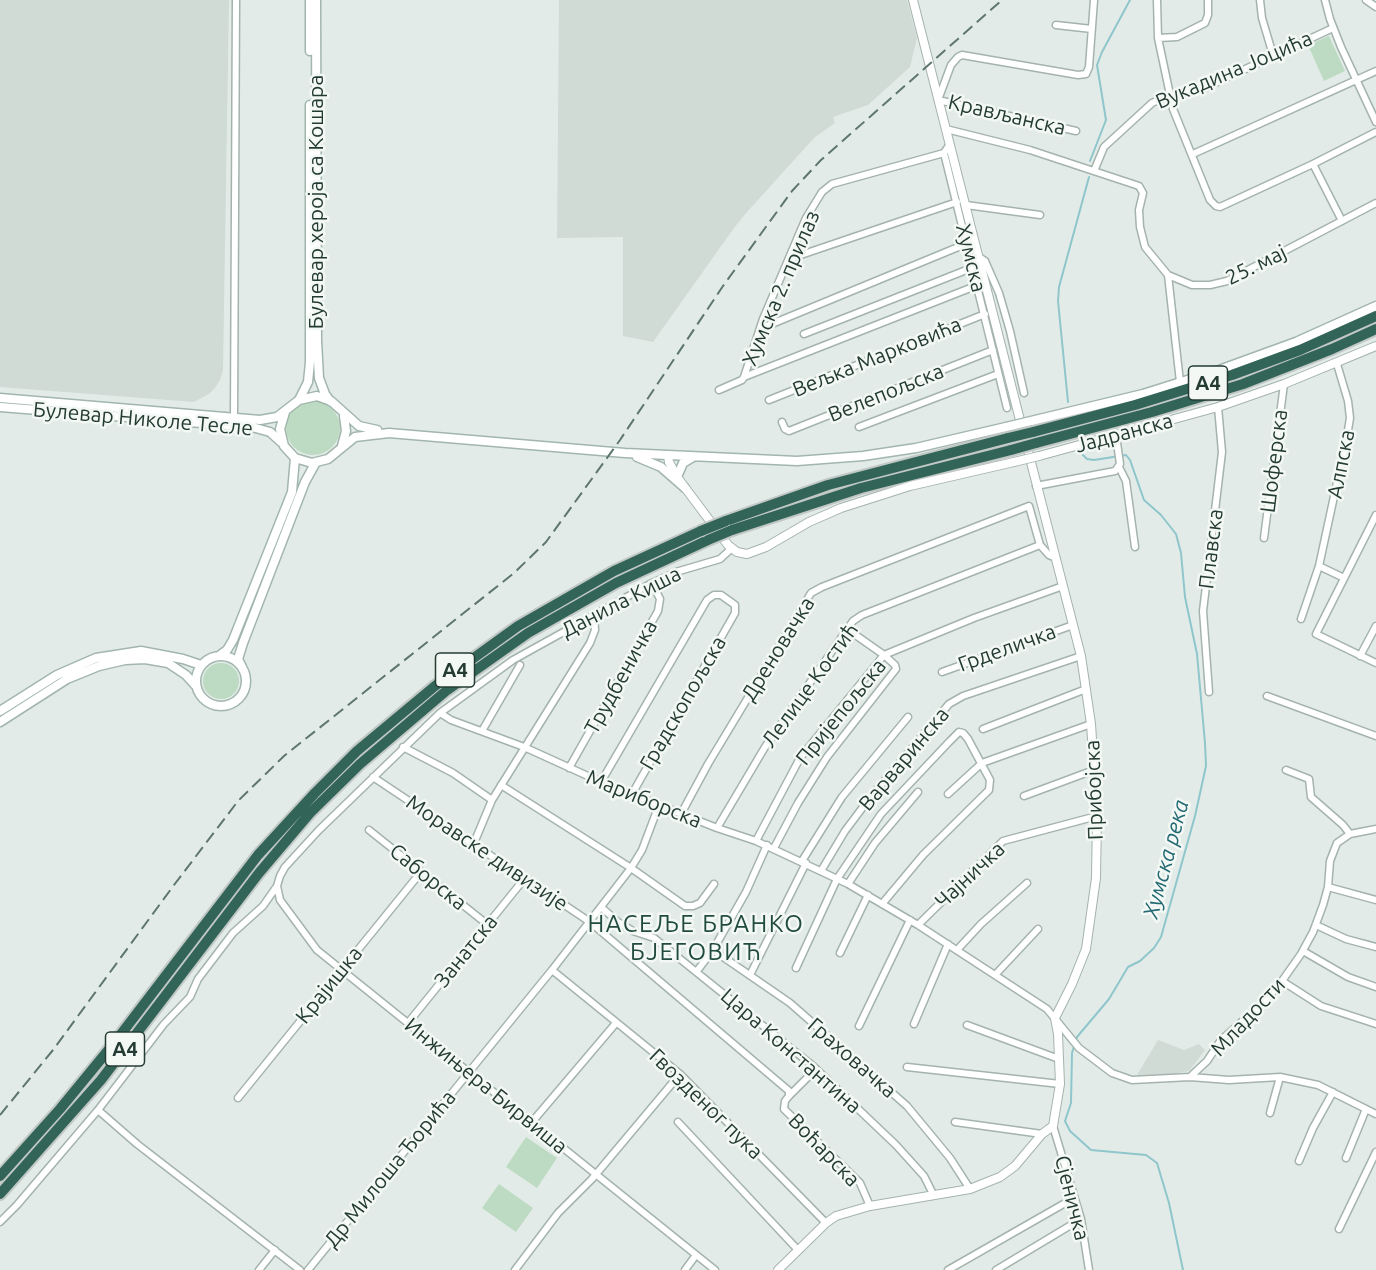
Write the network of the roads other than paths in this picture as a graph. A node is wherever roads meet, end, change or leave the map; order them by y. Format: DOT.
graph roads {
  1 [pos="236,0"];
  2 [pos="310,0"];
  3 [pos="316,0"];
  4 [pos="913,0"];
  5 [pos="1094,0"];
  6 [pos="1157,0"];
  7 [pos="1208,0"];
  8 [pos="1260,0"];
  9 [pos="1325,0"];
  10 [pos="1366,0"];
  11 [pos="1376,7"];
  12 [pos="1056,26"];
  13 [pos="1333,28"];
  14 [pos="1092,29"];
  15 [pos="1158,38"];
  16 [pos="1273,55"];
  17 [pos="1376,71"];
  18 [pos="1356,80"];
  19 [pos="1170,95"];
  20 [pos="938,100"];
  21 [pos="1376,122"];
  22 [pos="946,129"];
  23 [pos="1076,131"];
  24 [pos="1376,132"];
  25 [pos="950,144"];
  26 [pos="944,153"];
  27 [pos="1193,154"];
  28 [pos="1313,164"];
  29 [pos="1094,171"];
  30 [pos="957,201"];
  31 [pos="1376,203"];
  32 [pos="966,205"];
  33 [pos="1040,215"];
  34 [pos="1342,221"];
  35 [pos="968,243"];
  36 [pos="979,257"];
  37 [pos="789,259"];
  38 [pos="974,267"];
  39 [pos="1168,275"];
  40 [pos="978,285"];
  41 [pos="1376,306"];
  42 [pos="985,314"];
  43 [pos="1376,316"];
  44 [pos="762,328"];
  45 [pos="1376,329"];
  46 [pos="804,334"];
  47 [pos="1376,346"];
  48 [pos="993,350"];
  49 [pos="1337,364"];
  50 [pos="998,374"];
  51 [pos="744,377"];
  52 [pos="1180,382"];
  53 [pos="1284,384"];
  54 [pos="719,390"];
  55 [pos="1024,393"];
  56 [pos="0,398"];
  57 [pos="299,400"];
  58 [pos="770,400"];
  59 [pos="331,401"];
  60 [pos="0,407"];
  61 [pos="1218,407"];
  62 [pos="1007,408"];
  63 [pos="285,412"];
  64 [pos="342,412"];
  65 [pos="234,418"];
  66 [pos="782,422"];
  67 [pos="859,426"];
  68 [pos="1032,426"];
  69 [pos="389,433"];
  70 [pos="1007,433"];
  71 [pos="1116,436"];
  72 [pos="282,442"];
  73 [pos="339,450"];
  74 [pos="625,453"];
  75 [pos="668,456"];
  76 [pos="694,457"];
  77 [pos="295,458"];
  78 [pos="316,462"];
  79 [pos="1120,463"];
  80 [pos="677,477"];
  81 [pos="1036,486"];
  82 [pos="685,488"];
  83 [pos="1376,515"];
  84 [pos="729,525"];
  85 [pos="1264,538"];
  86 [pos="1040,545"];
  87 [pos="1135,547"];
  88 [pos="732,548"];
  89 [pos="1056,558"];
  90 [pos="1319,566"];
  91 [pos="1344,578"];
  92 [pos="652,583"];
  93 [pos="1063,586"];
  94 [pos="594,614"];
  95 [pos="1301,620"];
  96 [pos="1073,625"];
  97 [pos="1376,626"];
  98 [pos="847,629"];
  99 [pos="884,655"];
  100 [pos="219,656"];
  101 [pos="1081,656"];
  102 [pos="1360,656"];
  103 [pos="1376,663"];
  104 [pos="201,665"];
  105 [pos="520,665"];
  106 [pos="242,667"];
  107 [pos="942,672"];
  108 [pos="196,686"];
  109 [pos="1086,689"];
  110 [pos="1209,692"];
  111 [pos="1267,696"];
  112 [pos="0,711"];
  113 [pos="440,713"];
  114 [pos="908,717"];
  115 [pos="0,722"];
  116 [pos="1091,724"];
  117 [pos="982,729"];
  118 [pos="482,731"];
  119 [pos="1376,736"];
  120 [pos="403,747"];
  121 [pos="524,747"];
  122 [pos="982,763"];
  123 [pos="569,768"];
  124 [pos="1094,770"];
  125 [pos="1286,770"];
  126 [pos="373,777"];
  127 [pos="601,782"];
  128 [pos="501,784"];
  129 [pos="918,792"];
  130 [pos="632,794"];
  131 [pos="948,795"];
  132 [pos="1024,796"];
  133 [pos="492,800"];
  134 [pos="659,805"];
  135 [pos="681,814"];
  136 [pos="1097,816"];
  137 [pos="717,828"];
  138 [pos="1376,829"];
  139 [pos="369,830"];
  140 [pos="1350,834"];
  141 [pos="756,841"];
  142 [pos="474,843"];
  143 [pos="770,847"];
  144 [pos="804,862"];
  145 [pos="631,868"];
  146 [pos="254,869"];
  147 [pos="821,871"];
  148 [pos="421,872"];
  149 [pos="525,878"];
  150 [pos="837,879"];
  151 [pos="1027,883"];
  152 [pos="714,884"];
  153 [pos="848,884"];
  154 [pos="277,885"];
  155 [pos="1328,887"];
  156 [pos="868,895"];
  157 [pos="1376,900"];
  158 [pos="882,904"];
  159 [pos="601,907"];
  160 [pos="910,920"];
  161 [pos="590,922"];
  162 [pos="488,925"];
  163 [pos="1316,925"];
  164 [pos="918,926"];
  165 [pos="1038,929"];
  166 [pos="948,944"];
  167 [pos="1376,947"];
  168 [pos="712,950"];
  169 [pos="957,950"];
  170 [pos="1303,951"];
  171 [pos="840,953"];
  172 [pos="796,968"];
  173 [pos="552,970"];
  174 [pos="341,971"];
  175 [pos="697,971"];
  176 [pos="750,975"];
  177 [pos="995,975"];
  178 [pos="1282,981"];
  179 [pos="1376,987"];
  180 [pos="1055,1018"];
  181 [pos="408,1023"];
  182 [pos="616,1023"];
  183 [pos="914,1024"];
  184 [pos="1376,1024"];
  185 [pos="967,1025"];
  186 [pos="860,1026"];
  187 [pos="1059,1059"];
  188 [pos="907,1066"];
  189 [pos="816,1069"];
  190 [pos="469,1072"];
  191 [pos="680,1074"];
  192 [pos="1190,1077"];
  193 [pos="1280,1077"];
  194 [pos="1060,1084"];
  195 [pos="1333,1092"];
  196 [pos="789,1096"];
  197 [pos="238,1098"];
  198 [pos="1366,1109"];
  199 [pos="98,1110"];
  200 [pos="1270,1113"];
  201 [pos="1376,1114"];
  202 [pos="532,1122"];
  203 [pos="678,1122"];
  204 [pos="956,1122"];
  205 [pos="1053,1126"];
  206 [pos="1042,1134"];
  207 [pos="1376,1152"];
  208 [pos="1346,1158"];
  209 [pos="1299,1161"];
  210 [pos="596,1174"];
  211 [pos="0,1176"];
  212 [pos="970,1189"];
  213 [pos="4,1190"];
  214 [pos="933,1194"];
  215 [pos="1074,1198"];
  216 [pos="870,1206"];
  217 [pos="1081,1220"];
  218 [pos="0,1221"];
  219 [pos="826,1223"];
  220 [pos="1339,1229"];
  221 [pos="275,1250"];
  222 [pos="798,1250"];
  223 [pos="696,1255"];
  224 [pos="298,1269"];
  225 [pos="259,1270"];
  226 [pos="308,1270"];
  227 [pos="515,1270"];
  228 [pos="685,1270"];
  229 [pos="715,1270"];
  230 [pos="778,1270"];
  231 [pos="948,1270"];
  232 [pos="996,1270"];
  233 [pos="1089,1270"];
  1 -- 65 [label="street"];
  2 -- 57 [label="main road, Булевар хероја са Кошара"];
  3 -- 59 [label="main road, Булевар хероја са Кошара"];
  4 -- 20 [label="street, Хумска"];
  5 -- 14 [label="street"];
  6 -- 15 [label="street"];
  7 -- 15 [label="street"];
  8 -- 16 [label="street"];
  9 -- 13 [label="street"];
  10 -- 11 [label="street"];
  12 -- 14 [label="street"];
  13 -- 16 [label="street, Вукадина Јоцића"];
  13 -- 18 [label="street"];
  14 -- 20 [label="street"];
  15 -- 19 [label="street"];
  16 -- 19 [label="street, Вукадина Јоцића"];
  17 -- 18 [label="street"];
  18 -- 21 [label="street"];
  18 -- 27 [label="street"];
  19 -- 27 [label="street"];
  19 -- 29 [label="street, Вукадина Јоцића"];
  20 -- 22 [label="street, Хумска"];
  20 -- 23 [label="street, Крављанска"];
  22 -- 25 [label="street, Хумска"];
  22 -- 29 [label="street"];
  24 -- 28 [label="street"];
  25 -- 26 [label="street"];
  25 -- 32 [label="street, Хумска"];
  26 -- 30 [label="street, Хумска"];
  26 -- 37 [label="street, Хумска 2. прилаз"];
  27 -- 28 [label="street"];
  28 -- 34 [label="street"];
  29 -- 39 [label="street, 25. мај"];
  30 -- 35 [label="street, Хумска"];
  30 -- 37 [label="street"];
  31 -- 34 [label="street, 25. мај"];
  32 -- 33 [label="street"];
  32 -- 36 [label="street, Хумска"];
  34 -- 39 [label="street, 25. мај"];
  35 -- 38 [label="street, Хумска"];
  35 -- 44 [label="street"];
  36 -- 55 [label="street, Хумска"];
  36 -- 81 [label="street, Хумска"];
  37 -- 44 [label="street, Хумска 2. прилаз"];
  38 -- 40 [label="street, Хумска"];
  38 -- 46 [label="street"];
  39 -- 52 [label="street"];
  40 -- 42 [label="street, Хумска"];
  40 -- 51 [label="street"];
  41 -- 52 [label="main road"];
  42 -- 48 [label="street, Хумска"];
  42 -- 58 [label="street, Вељка Марковића"];
  43 -- 68 [label="highway, A4"];
  44 -- 51 [label="street, Хумска 2. прилаз"];
  45 -- 84 [label="highway, A4, bridge"];
  47 -- 49 [label="street, Јадранска"];
  48 -- 50 [label="street, Хумска"];
  48 -- 66 [label="street, Велепољска"];
  49 -- 53 [label="street, Јадранска"];
  49 -- 90 [label="street, Алпска"];
  50 -- 62 [label="street, Хумска"];
  50 -- 67 [label="street"];
  51 -- 54 [label="street, Хумска 2. прилаз"];
  52 -- 68 [label="main road"];
  53 -- 61 [label="street, Јадранска"];
  53 -- 85 [label="street, Шоферска"];
  56 -- 65 [label="main road, Булевар Николе Тесле"];
  57 -- 59 [label="main road"];
  57 -- 63 [label="main road"];
  59 -- 64 [label="main road"];
  60 -- 72 [label="main road, Булевар Николе Тесле"];
  61 -- 71 [label="street, Јадранска"];
  61 -- 110 [label="street, Плавска"];
  63 -- 65 [label="main road, Булевар Николе Тесле"];
  63 -- 72 [label="main road"];
  64 -- 69 [label="main road"];
  64 -- 73 [label="main road"];
  68 -- 70 [label="highway, A4, bridge"];
  69 -- 73 [label="main road"];
  69 -- 74 [label="main road"];
  70 -- 76 [label="main road"];
  70 -- 84 [label="highway, A4"];
  71 -- 79 [label="street"];
  71 -- 88 [label="street, Јадранска, bridge"];
  72 -- 77 [label="main road"];
  73 -- 78 [label="main road"];
  74 -- 75 [label="main road"];
  74 -- 82 [label="main road"];
  75 -- 76 [label="main road"];
  75 -- 80 [label="street"];
  76 -- 80 [label="main road"];
  77 -- 78 [label="main road"];
  77 -- 100 [label="main road"];
  78 -- 106 [label="main road"];
  79 -- 81 [label="street"];
  79 -- 87 [label="street"];
  80 -- 82 [label="street"];
  81 -- 89 [label="street, Прибојска"];
  82 -- 88 [label="street"];
  83 -- 91 [label="street"];
  84 -- 146 [label="highway, A4, bridge"];
  86 -- 89 [label="street"];
  86 -- 98 [label="street, Лелице Костић"];
  86 -- 135 [label="street, Дреновачка"];
  88 -- 92 [label="street, Данила Киша"];
  89 -- 93 [label="street, Прибојска"];
  90 -- 91 [label="street"];
  90 -- 95 [label="street, Алпска"];
  91 -- 102 [label="street"];
  92 -- 94 [label="street, Данила Киша"];
  92 -- 123 [label="street, Трудбеничка"];
  93 -- 96 [label="street, Прибојска"];
  93 -- 99 [label="street, Пријепољска"];
  94 -- 113 [label="street, Данила Киша"];
  94 -- 121 [label="street"];
  96 -- 101 [label="street, Прибојска"];
  96 -- 107 [label="street, Грделичка"];
  97 -- 102 [label="street"];
  98 -- 99 [label="street"];
  98 -- 137 [label="street, Лелице Костић"];
  99 -- 141 [label="street, Пријепољска"];
  99 -- 143 [label="street"];
  100 -- 104 [label="main road"];
  100 -- 106 [label="main road"];
  101 -- 109 [label="street, Прибојска"];
  101 -- 147 [label="street, Варваринска"];
  102 -- 103 [label="street"];
  104 -- 108 [label="main road"];
  104 -- 112 [label="main road"];
  105 -- 118 [label="street"];
  106 -- 108 [label="main road"];
  108 -- 115 [label="main road"];
  109 -- 116 [label="street, Прибојска"];
  109 -- 117 [label="street"];
  111 -- 119 [label="street"];
  113 -- 118 [label="street, Мариборска"];
  113 -- 120 [label="street, Данила Киша"];
  114 -- 144 [label="street"];
  116 -- 122 [label="street"];
  116 -- 124 [label="street, Прибојска"];
  118 -- 121 [label="street, Мариборска"];
  120 -- 126 [label="street, Данила Киша"];
  120 -- 133 [label="street"];
  121 -- 123 [label="street, Мариборска"];
  121 -- 128 [label="street"];
  122 -- 131 [label="street"];
  122 -- 150 [label="street"];
  122 -- 158 [label="street"];
  123 -- 127 [label="street, Мариборска"];
  124 -- 132 [label="street"];
  124 -- 136 [label="street, Прибојска"];
  125 -- 140 [label="street"];
  126 -- 142 [label="street, Моравске дивизије"];
  126 -- 154 [label="street, Данила Киша"];
  127 -- 130 [label="street, Мариборска"];
  127 -- 130 [label="street, Градскопољска"];
  128 -- 133 [label="street"];
  128 -- 145 [label="street"];
  129 -- 153 [label="street"];
  130 -- 134 [label="street, Мариборска"];
  133 -- 142 [label="street"];
  134 -- 135 [label="street, Мариборска"];
  134 -- 145 [label="street, Др Милоша Ђорића"];
  135 -- 137 [label="street, Мариборска"];
  136 -- 164 [label="street, Чајничка"];
  136 -- 180 [label="street, Прибојска"];
  137 -- 141 [label="street, Мариборска"];
  138 -- 140 [label="street"];
  139 -- 148 [label="street, Саборска"];
  140 -- 155 [label="street, Младости"];
  141 -- 143 [label="street, Мариборска"];
  142 -- 149 [label="street, Моравске дивизије"];
  143 -- 144 [label="street, Мариборска"];
  143 -- 168 [label="street"];
  144 -- 147 [label="street, Мариборска"];
  144 -- 176 [label="street"];
  145 -- 152 [label="street"];
  145 -- 159 [label="street, Др Милоша Ђорића"];
  146 -- 211 [label="highway, A4"];
  146 -- 213 [label="highway, A4"];
  147 -- 150 [label="street, Мариборска"];
  148 -- 162 [label="street, Саборска"];
  148 -- 174 [label="street, Крајишка"];
  149 -- 161 [label="street, Моравске дивизије"];
  149 -- 162 [label="street, Занатска"];
  150 -- 153 [label="street, Мариборска"];
  150 -- 172 [label="street"];
  151 -- 169 [label="street"];
  153 -- 156 [label="street, Мариборска"];
  154 -- 174 [label="street, Инжињера Бирвиша"];
  154 -- 199 [label="street, Данила Киша"];
  155 -- 157 [label="street"];
  155 -- 163 [label="street, Младости"];
  156 -- 158 [label="street, Мариборска"];
  156 -- 171 [label="street"];
  158 -- 160 [label="street, Мариборска"];
  159 -- 161 [label="street, Др Милоша Ђорића"];
  159 -- 175 [label="street, Цара Константина"];
  160 -- 164 [label="street, Мариборска"];
  160 -- 186 [label="street"];
  161 -- 173 [label="street, Др Милоша Ђорића"];
  161 -- 196 [label="street, Моравске дивизије"];
  162 -- 181 [label="street, Занатска"];
  163 -- 167 [label="street"];
  163 -- 170 [label="street, Младости"];
  164 -- 166 [label="street, Мариборска"];
  165 -- 177 [label="street"];
  166 -- 169 [label="street, Мариборска"];
  166 -- 183 [label="street"];
  168 -- 175 [label="street"];
  168 -- 176 [label="street, Граховачка"];
  169 -- 177 [label="street, Мариборска"];
  170 -- 178 [label="street, Младости"];
  170 -- 179 [label="street"];
  173 -- 182 [label="street, Гвозденог пука"];
  173 -- 190 [label="street, Др Милоша Ђорића"];
  174 -- 181 [label="street, Инжињера Бирвиша"];
  174 -- 197 [label="street, Крајишка"];
  175 -- 189 [label="street, Цара Константина"];
  176 -- 212 [label="street, Граховачка"];
  177 -- 180 [label="street, Мариборска"];
  178 -- 184 [label="street"];
  178 -- 192 [label="street, Младости"];
  180 -- 187 [label="street"];
  180 -- 192 [label="street"];
  181 -- 190 [label="street, Инжињера Бирвиша"];
  182 -- 191 [label="street, Гвозденог пука"];
  182 -- 202 [label="street"];
  185 -- 187 [label="street"];
  187 -- 194 [label="street"];
  188 -- 194 [label="street"];
  189 -- 196 [label="street, Воћарска"];
  189 -- 214 [label="street, Цара Константина"];
  190 -- 202 [label="street, Инжињера Бирвиша"];
  190 -- 226 [label="street, Др Милоша Ђорића"];
  191 -- 210 [label="street"];
  191 -- 219 [label="street, Гвозденог пука"];
  192 -- 193 [label="street"];
  193 -- 195 [label="street"];
  193 -- 200 [label="street"];
  194 -- 205 [label="street"];
  195 -- 198 [label="street"];
  195 -- 209 [label="street"];
  196 -- 216 [label="street, Воћарска"];
  198 -- 201 [label="street"];
  198 -- 208 [label="street"];
  199 -- 218 [label="street, Данила Киша"];
  199 -- 221 [label="street"];
  202 -- 210 [label="street, Инжињера Бирвиша"];
  203 -- 222 [label="street"];
  204 -- 206 [label="street"];
  205 -- 206 [label="street"];
  205 -- 215 [label="street, Сјеничка"];
  206 -- 212 [label="street"];
  207 -- 220 [label="street"];
  210 -- 223 [label="street, Инжињера Бирвиша"];
  210 -- 227 [label="street"];
  212 -- 214 [label="street"];
  214 -- 216 [label="street"];
  215 -- 217 [label="street, Сјеничка"];
  215 -- 231 [label="street"];
  216 -- 219 [label="street"];
  217 -- 232 [label="street"];
  217 -- 233 [label="street, Сјеничка"];
  219 -- 222 [label="street"];
  221 -- 224 [label="street"];
  221 -- 225 [label="street"];
  222 -- 230 [label="street"];
  223 -- 228 [label="street"];
  223 -- 229 [label="street, Инжињера Бирвиша"];
}
